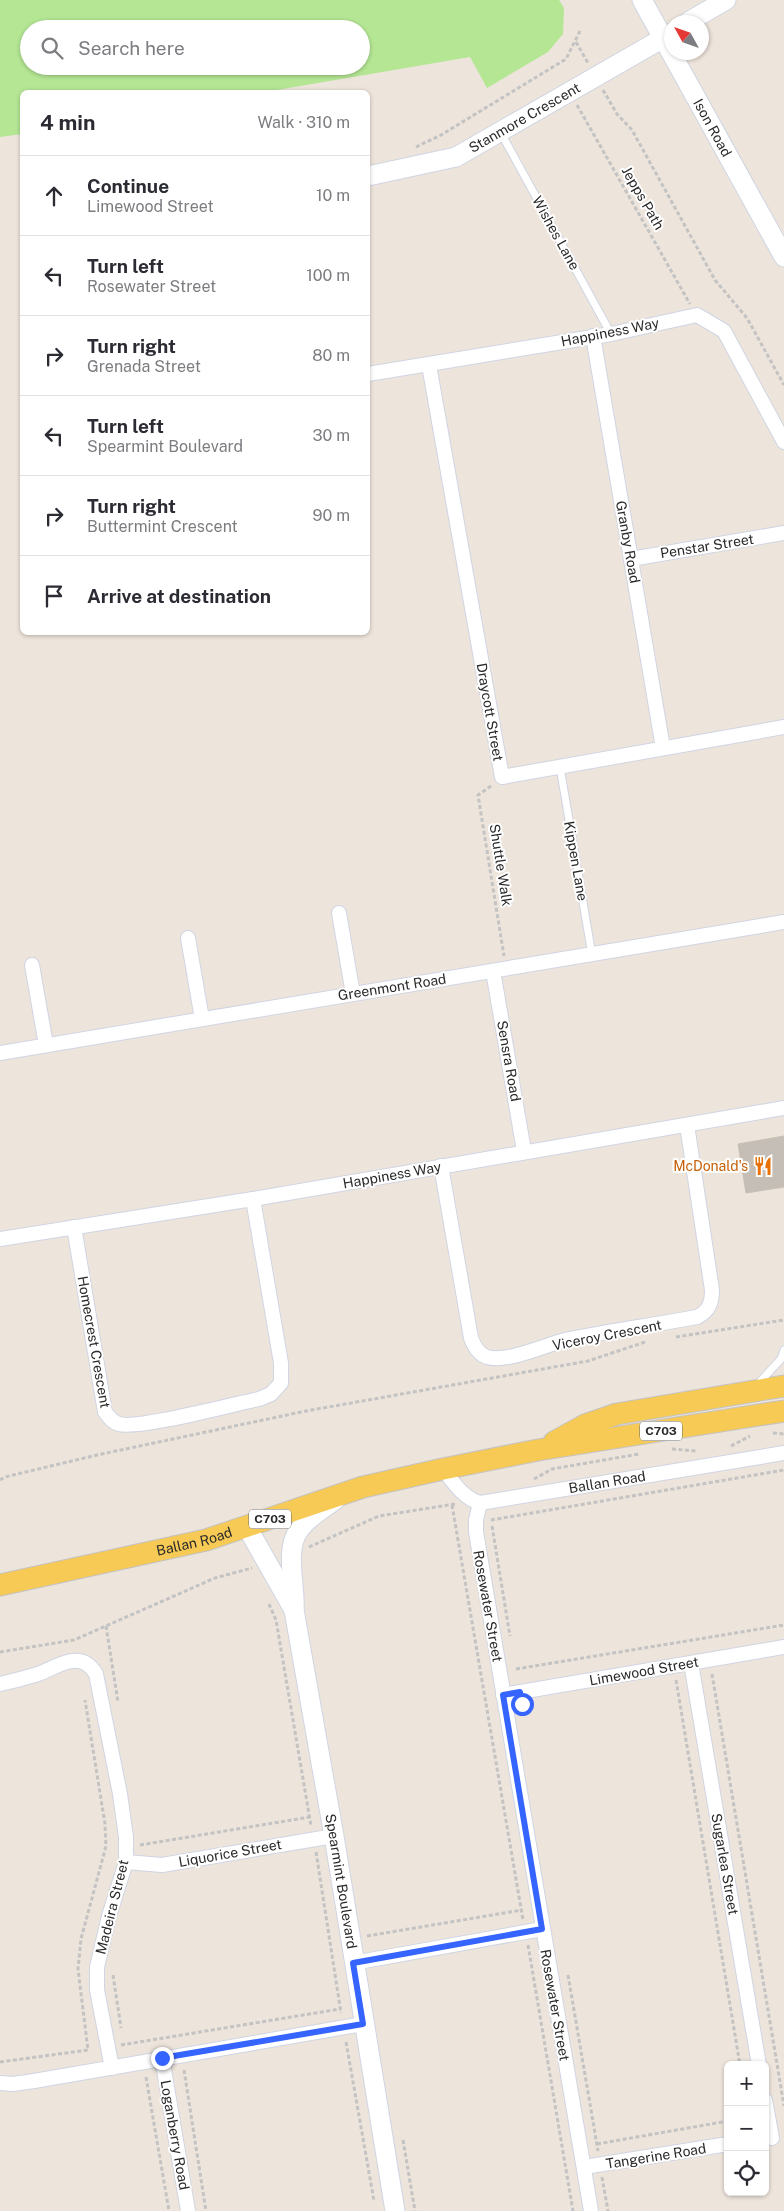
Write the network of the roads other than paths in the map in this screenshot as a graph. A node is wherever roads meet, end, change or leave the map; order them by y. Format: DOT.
graph roads {
  1 [pos="642,0"];
  2 [pos="726,0"];
  3 [pos="700,15"];
  4 [pos="664,31"];
  5 [pos="664,37"];
  6 [pos="680,60"];
  7 [pos="501,133"];
  8 [pos="370,176"];
  9 [pos="784,257"];
  10 [pos="610,334"];
  11 [pos="593,336"];
  12 [pos="429,365"];
  13 [pos="370,374"];
  14 [pos="784,442"];
  15 [pos="784,533"];
  16 [pos="631,559"];
  17 [pos="784,727"];
  18 [pos="663,748"];
  19 [pos="560,767"];
  20 [pos="339,913"];
  21 [pos="784,922"];
  22 [pos="188,938"];
  23 [pos="592,955"];
  24 [pos="32,965"];
  25 [pos="499,970"];
  26 [pos="353,994"];
  27 [pos="202,1019"];
  28 [pos="46,1045"];
  29 [pos="0,1053"];
  30 [pos="784,1108"];
  31 [pos="687,1125"];
  32 [pos="524,1151"];
  33 [pos="441,1166"];
  34 [pos="253,1199"];
  35 [pos="74,1227"];
  36 [pos="0,1239"];
  37 [pos="784,1350"];
  38 [pos="784,1386"];
  39 [pos="751,1391"];
  40 [pos="784,1411"];
  41 [pos="538,1450"];
  42 [pos="784,1453"];
  43 [pos="443,1469"];
  44 [pos="344,1494"];
  45 [pos="474,1501"];
  46 [pos="247,1526"];
  47 [pos="0,1585"];
  48 [pos="294,1610"];
  49 [pos="784,1647"];
  50 [pos="691,1663"];
  51 [pos="0,1684"];
  52 [pos="503,1695"];
  53 [pos="334,1836"];
  54 [pos="126,1862"];
  55 [pos="542,1929"];
  56 [pos="353,1963"];
  57 [pos="363,2024"];
  58 [pos="162,2058"];
  59 [pos="758,2061"];
  60 [pos="112,2068"];
  61 [pos="0,2083"];
  62 [pos="766,2106"];
  63 [pos="774,2137"];
  64 [pos="724,2145"];
  65 [pos="584,2167"];
  66 [pos="188,2211"];
  67 [pos="394,2211"];
  68 [pos="591,2211"];
  1 -- 4 [label="street, Ison Road"];
  2 -- 3 [label="street"];
  5 -- 7 [label="street, Stanmore Crescent"];
  6 -- 9 [label="street, Ison Road"];
  7 -- 8 [label="street, Stanmore Crescent"];
  7 -- 10 [label="lane, Wishes Lane"];
  10 -- 11 [label="street, Happiness Way"];
  10 -- 14 [label="street, Happiness Way"];
  11 -- 12 [label="street, Happiness Way"];
  11 -- 16 [label="street, Granby Road"];
  12 -- 13 [label="street, Happiness Way"];
  12 -- 19 [label="street, Draycott Street"];
  15 -- 16 [label="street, Penstar Street"];
  16 -- 18 [label="street, Granby Road"];
  17 -- 18 [label="street, Draycott Street"];
  18 -- 19 [label="street, Draycott Street"];
  19 -- 23 [label="lane, Kippen Lane"];
  20 -- 26 [label="street"];
  21 -- 23 [label="street, Greenmont Road"];
  22 -- 27 [label="street"];
  23 -- 25 [label="street, Greenmont Road"];
  24 -- 28 [label="street"];
  25 -- 26 [label="street, Greenmont Road"];
  25 -- 32 [label="street, Sensra Road"];
  26 -- 27 [label="street, Greenmont Road"];
  27 -- 28 [label="street, Greenmont Road"];
  28 -- 29 [label="street, Greenmont Road"];
  30 -- 31 [label="street, Happiness Way"];
  31 -- 32 [label="street, Happiness Way"];
  31 -- 33 [label="street, Viceroy Crescent"];
  32 -- 33 [label="street, Happiness Way"];
  33 -- 34 [label="street, Happiness Way"];
  34 -- 35 [label="street, Happiness Way"];
  34 -- 35 [label="street, Homecrest Crescent"];
  35 -- 36 [label="street, Happiness Way"];
  37 -- 39 [label="lane"];
  38 -- 39 [label="main road, Ballan Road / C703"];
  39 -- 41 [label="main road, Ballan Road / C703"];
  40 -- 41 [label="main road, Ballan Road / C703"];
  41 -- 43 [label="main road, Ballan Road / C703"];
  42 -- 45 [label="street, Ballan Road"];
  43 -- 44 [label="main road, Ballan Road / C703"];
  43 -- 45 [label="street"];
  44 -- 46 [label="main road, Ballan Road / C703"];
  44 -- 48 [label="street, Spearmint Boulevard"];
  45 -- 52 [label="street, Rosewater Street"];
  46 -- 47 [label="main road, Ballan Road / C703"];
  46 -- 48 [label="street, Spearmint Boulevard"];
  48 -- 53 [label="street, Spearmint Boulevard"];
  49 -- 50 [label="street, Limewood Street"];
  50 -- 52 [label="street, Limewood Street"];
  50 -- 59 [label="street, Sugarlea Street"];
  51 -- 54 [label="street, Madeira Street"];
  52 -- 55 [label="street, Rosewater Street"];
  53 -- 54 [label="street, Liquorice Street"];
  53 -- 56 [label="street, Spearmint Boulevard"];
  54 -- 60 [label="street, Madeira Street"];
  55 -- 56 [label="street"];
  55 -- 65 [label="street, Rosewater Street"];
  56 -- 57 [label="street, Spearmint Boulevard"];
  57 -- 58 [label="street"];
  57 -- 67 [label="street, Spearmint Boulevard"];
  58 -- 60 [label="street"];
  58 -- 66 [label="street, Loganberry Road"];
  60 -- 61 [label="street"];
  62 -- 63 [label="street"];
  64 -- 65 [label="street, Tangerine Road"];
  65 -- 68 [label="street, Rosewater Street"];
}
